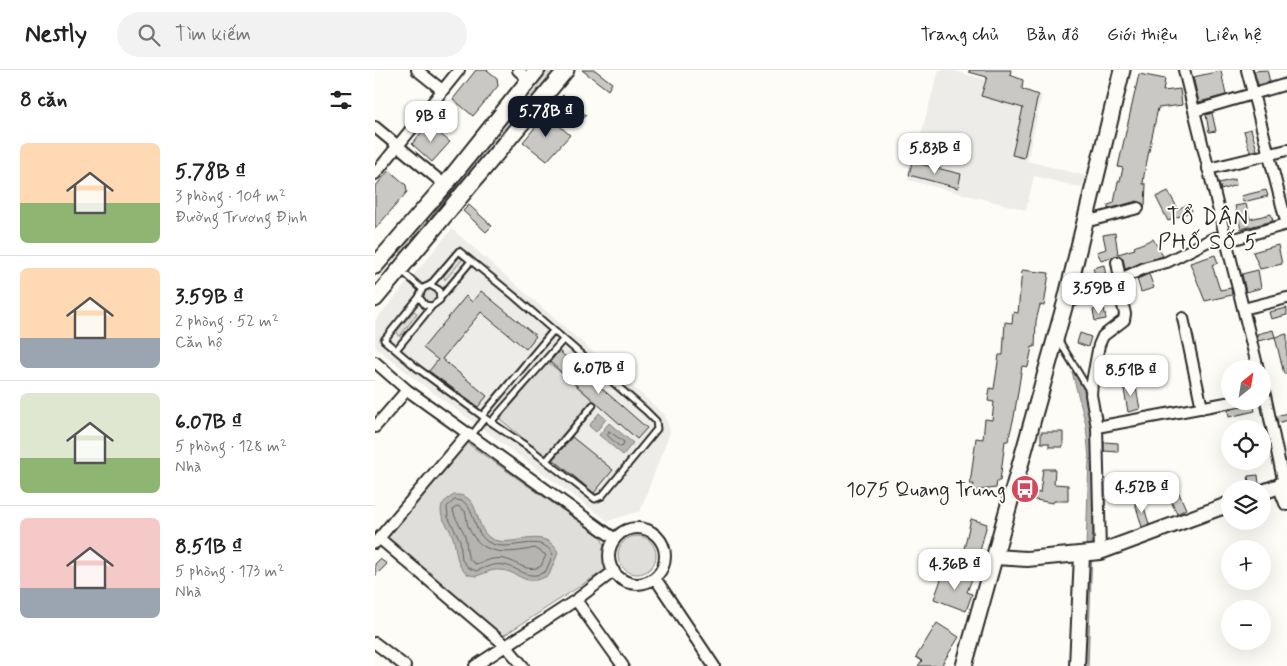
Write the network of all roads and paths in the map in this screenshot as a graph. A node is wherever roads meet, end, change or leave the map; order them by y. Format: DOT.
graph roads {
  1 [pos="417,70"];
  2 [pos="459,70"];
  3 [pos="566,70"];
  4 [pos="1122,70"];
  5 [pos="1184,70"];
  6 [pos="1247,70"];
  7 [pos="528,73"];
  8 [pos="1287,84"];
  9 [pos="442,90"];
  10 [pos="1253,94"];
  11 [pos="1194,111"];
  12 [pos="375,127"];
  13 [pos="398,146"];
  14 [pos="1287,150"];
  15 [pos="1269,154"];
  16 [pos="1208,169"];
  17 [pos="375,174"];
  18 [pos="445,185"];
  19 [pos="1138,208"];
  20 [pos="1085,222"];
  21 [pos="1287,224"];
  22 [pos="1226,238"];
  23 [pos="471,261"];
  24 [pos="378,262"];
  25 [pos="1117,262"];
  26 [pos="398,271"];
  27 [pos="1119,280"];
  28 [pos="430,285"];
  29 [pos="422,289"];
  30 [pos="419,297"];
  31 [pos="441,297"];
  32 [pos="1287,298"];
  33 [pos="375,299"];
  34 [pos="1065,304"];
  35 [pos="432,306"];
  36 [pos="1243,309"];
  37 [pos="1183,318"];
  38 [pos="553,331"];
  39 [pos="1056,335"];
  40 [pos="563,340"];
  41 [pos="538,348"];
  42 [pos="396,350"];
  43 [pos="548,357"];
  44 [pos="1256,360"];
  45 [pos="375,362"];
  46 [pos="522,367"];
  47 [pos="532,375"];
  48 [pos="515,376"];
  49 [pos="524,384"];
  50 [pos="407,390"];
  51 [pos="501,393"];
  52 [pos="1091,395"];
  53 [pos="510,400"];
  54 [pos="1221,404"];
  55 [pos="593,405"];
  56 [pos="1202,408"];
  57 [pos="1267,410"];
  58 [pos="483,417"];
  59 [pos="491,422"];
  60 [pos="375,427"];
  61 [pos="1097,427"];
  62 [pos="469,435"];
  63 [pos="546,461"];
  64 [pos="1284,484"];
  65 [pos="1271,489"];
  66 [pos="1287,503"];
  67 [pos="1221,507"];
  68 [pos="615,539"];
  69 [pos="377,540"];
  70 [pos="1100,552"];
  71 [pos="1082,555"];
  72 [pos="994,557"];
  73 [pos="614,572"];
  74 [pos="655,578"];
  75 [pos="576,600"];
  76 [pos="375,643"];
  77 [pos="506,646"];
  78 [pos="405,666"];
  79 [pos="475,666"];
  80 [pos="523,666"];
  81 [pos="623,666"];
  82 [pos="714,666"];
  83 [pos="964,666"];
  84 [pos="1077,666"];
  1 -- 9 [label="street"];
  2 -- 9 [label="street"];
  3 -- 26 [label="main road"];
  4 -- 20 [label="main road"];
  5 -- 11 [label="street"];
  6 -- 10 [label="street"];
  7 -- 18 [label="main road"];
  8 -- 10 [label="street"];
  9 -- 13 [label="street"];
  10 -- 11 [label="street"];
  10 -- 15 [label="street"];
  11 -- 16 [label="street"];
  12 -- 13 [label="street"];
  13 -- 17 [label="street"];
  13 -- 18 [label="street"];
  14 -- 15 [label="street"];
  15 -- 16 [label="street"];
  15 -- 21 [label="street"];
  16 -- 22 [label="street"];
  18 -- 24 [label="main road"];
  19 -- 20 [label="street"];
  20 -- 34 [label="main road"];
  21 -- 22 [label="street"];
  22 -- 27 [label="street"];
  22 -- 36 [label="street"];
  23 -- 28 [label="lane"];
  23 -- 31 [label="lane"];
  23 -- 38 [label="lane"];
  24 -- 26 [label="main road"];
  25 -- 27 [label="street"];
  26 -- 29 [label="lane"];
  26 -- 33 [label="main road"];
  27 -- 34 [label="street"];
  27 -- 52 [label="street"];
  28 -- 29 [label="lane"];
  28 -- 31 [label="lane"];
  29 -- 30 [label="lane"];
  30 -- 35 [label="lane"];
  30 -- 42 [label="lane"];
  31 -- 35 [label="lane"];
  32 -- 36 [label="street"];
  34 -- 39 [label="main road"];
  35 -- 42 [label="lane"];
  36 -- 44 [label="street"];
  37 -- 56 [label="street"];
  38 -- 40 [label="lane"];
  38 -- 41 [label="lane"];
  39 -- 52 [label="lane"];
  39 -- 72 [label="main road"];
  40 -- 43 [label="lane"];
  40 -- 63 [label="lane"];
  41 -- 43 [label="lane"];
  41 -- 46 [label="lane"];
  42 -- 58 [label="lane"];
  43 -- 47 [label="lane"];
  45 -- 50 [label="street"];
  46 -- 47 [label="lane"];
  46 -- 48 [label="lane"];
  47 -- 49 [label="lane"];
  48 -- 49 [label="lane"];
  48 -- 51 [label="lane"];
  49 -- 53 [label="lane"];
  50 -- 60 [label="street"];
  50 -- 62 [label="street"];
  51 -- 53 [label="lane"];
  51 -- 58 [label="lane"];
  52 -- 61 [label="street"];
  53 -- 59 [label="lane"];
  54 -- 56 [label="street"];
  55 -- 63 [label="lane"];
  56 -- 61 [label="street"];
  57 -- 64 [label="street"];
  58 -- 59 [label="lane"];
  58 -- 62 [label="lane"];
  59 -- 63 [label="lane"];
  61 -- 70 [label="street"];
  62 -- 68 [label="street"];
  62 -- 69 [label="street"];
  64 -- 65 [label="main road"];
  64 -- 66 [label="main road"];
  67 -- 70 [label="main road"];
  68 -- 73 [label="street"];
  68 -- 74 [label="street"];
  69 -- 77 [label="street"];
  70 -- 71 [label="main road"];
  71 -- 72 [label="main road"];
  71 -- 84 [label="main road"];
  72 -- 83 [label="main road"];
  73 -- 74 [label="street"];
  73 -- 75 [label="street"];
  74 -- 82 [label="street"];
  75 -- 77 [label="street"];
  75 -- 81 [label="street"];
  76 -- 78 [label="street"];
  77 -- 79 [label="street"];
  77 -- 80 [label="street"];
}
